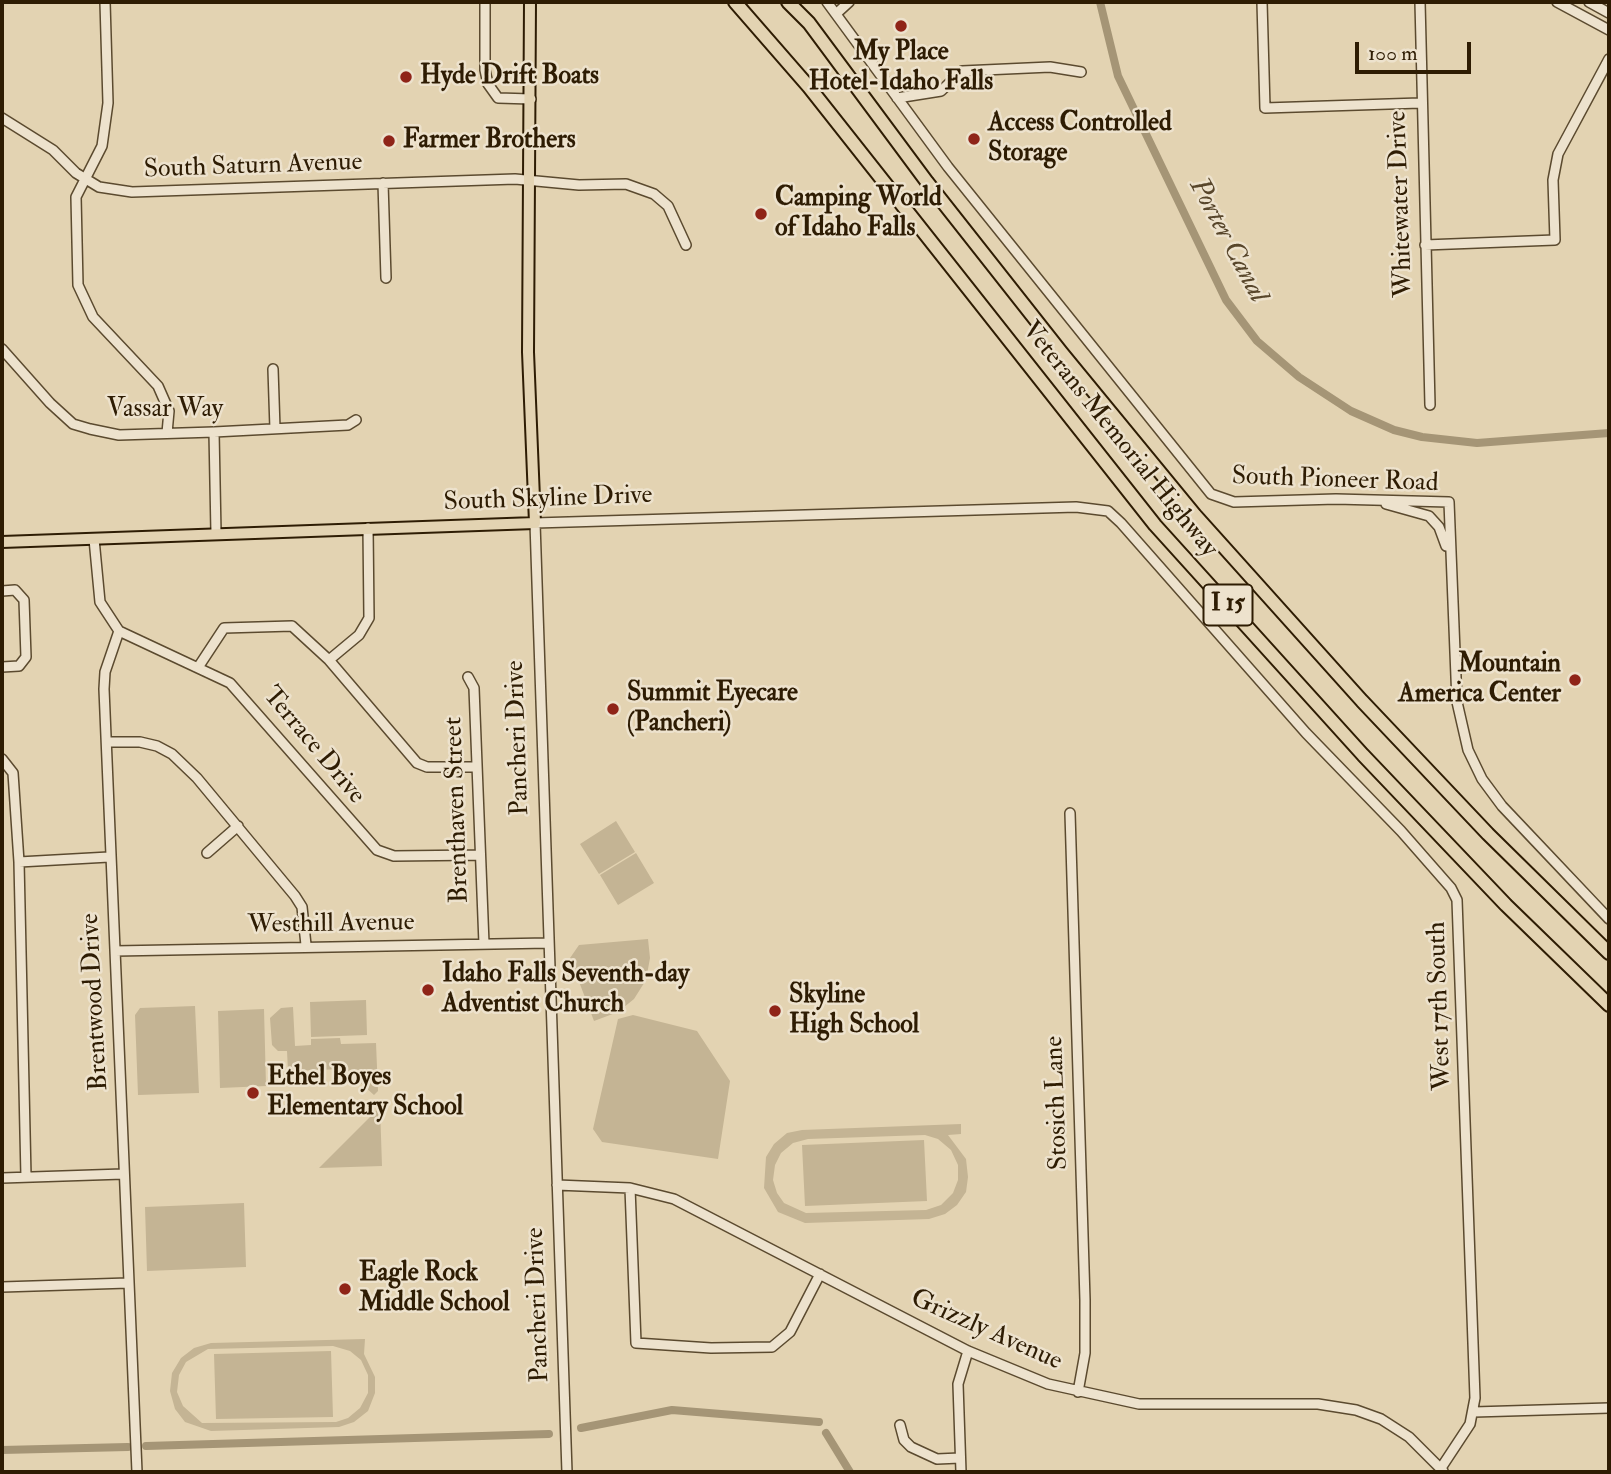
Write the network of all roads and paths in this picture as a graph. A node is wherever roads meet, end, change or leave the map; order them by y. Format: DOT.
graph roads {
  1 [pos="105,2"];
  2 [pos="485,2"];
  3 [pos="530,2"];
  4 [pos="735,2"];
  5 [pos="788,2"];
  6 [pos="827,2"];
  7 [pos="849,2"];
  8 [pos="1262,2"];
  9 [pos="1420,2"];
  10 [pos="1557,2"];
  11 [pos="1588,2"];
  12 [pos="837,13"];
  13 [pos="1609,13"];
  14 [pos="1609,30"];
  15 [pos="1609,58"];
  16 [pos="1081,72"];
  17 [pos="897,98"];
  18 [pos="531,99"];
  19 [pos="1420,103"];
  20 [pos="2,118"];
  21 [pos="85,178"];
  22 [pos="529,180"];
  23 [pos="383,183"];
  24 [pos="1425,245"];
  25 [pos="686,246"];
  26 [pos="386,278"];
  27 [pos="3,350"];
  28 [pos="273,369"];
  29 [pos="1430,405"];
  30 [pos="356,420"];
  31 [pos="275,429"];
  32 [pos="214,432"];
  33 [pos="167,433"];
  34 [pos="1371,500"];
  35 [pos="1096,508"];
  36 [pos="535,523"];
  37 [pos="368,528"];
  38 [pos="216,533"];
  39 [pos="94,539"];
  40 [pos="2,542"];
  41 [pos="1451,564"];
  42 [pos="2,591"];
  43 [pos="119,631"];
  44 [pos="329,660"];
  45 [pos="199,666"];
  46 [pos="2,667"];
  47 [pos="468,677"];
  48 [pos="107,742"];
  49 [pos="3,760"];
  50 [pos="477,767"];
  51 [pos="1070,813"];
  52 [pos="238,826"];
  53 [pos="207,853"];
  54 [pos="480,855"];
  55 [pos="109,857"];
  56 [pos="19,862"];
  57 [pos="1609,919"];
  58 [pos="548,943"];
  59 [pos="484,944"];
  60 [pos="306,945"];
  61 [pos="115,951"];
  62 [pos="1609,953"];
  63 [pos="1609,1005"];
  64 [pos="123,1174"];
  65 [pos="26,1177"];
  66 [pos="2,1178"];
  67 [pos="557,1185"];
  68 [pos="629,1188"];
  69 [pos="820,1274"];
  70 [pos="128,1283"];
  71 [pos="2,1287"];
  72 [pos="968,1351"];
  73 [pos="1078,1392"];
  74 [pos="1609,1408"];
  75 [pos="1474,1412"];
  76 [pos="900,1425"];
  77 [pos="960,1458"];
  78 [pos="1442,1470"];
  79 [pos="137,1472"];
  80 [pos="567,1472"];
  81 [pos="961,1472"];
  1 -- 21 [label="street"];
  2 -- 18 [label="street"];
  3 -- 18 [label="main road, Pancheri Drive"];
  4 -- 63 [label="highway, Veterans Memorial Highway / I 15"];
  5 -- 62 [label="highway, Veterans Memorial Highway / I 15"];
  6 -- 12 [label="street, South Pioneer Road"];
  7 -- 12 [label="street"];
  8 -- 19 [label="street"];
  9 -- 19 [label="street, Whitewater Drive"];
  10 -- 14 [label="street"];
  11 -- 13 [label="street"];
  12 -- 17 [label="street, South Pioneer Road"];
  15 -- 24 [label="street"];
  16 -- 17 [label="street"];
  17 -- 34 [label="street, South Pioneer Road"];
  18 -- 22 [label="main road, Pancheri Drive"];
  19 -- 24 [label="street, Whitewater Drive"];
  20 -- 21 [label="street, South Saturn Avenue"];
  21 -- 23 [label="street, South Saturn Avenue"];
  21 -- 33 [label="street"];
  22 -- 23 [label="street, South Saturn Avenue"];
  22 -- 25 [label="street, South Saturn Avenue"];
  22 -- 36 [label="main road, Pancheri Drive"];
  23 -- 26 [label="street"];
  24 -- 29 [label="street, Whitewater Drive"];
  27 -- 33 [label="street, Vassar Way"];
  28 -- 31 [label="street"];
  30 -- 31 [label="street, Vassar Way"];
  31 -- 32 [label="street, Vassar Way"];
  32 -- 33 [label="street, Vassar Way"];
  32 -- 38 [label="street"];
  34 -- 41 [label="street"];
  34 -- 41 [label="street, South Pioneer Road"];
  35 -- 36 [label="street, South Skyline Drive"];
  35 -- 75 [label="street, West 17th South"];
  36 -- 37 [label="main road, South Skyline Drive"];
  36 -- 58 [label="street, Pancheri Drive"];
  37 -- 38 [label="main road, South Skyline Drive"];
  37 -- 44 [label="street"];
  38 -- 39 [label="main road, South Skyline Drive"];
  39 -- 40 [label="main road, South Skyline Drive"];
  39 -- 43 [label="street"];
  41 -- 57 [label="street, South Pioneer Road"];
  42 -- 46 [label="street"];
  43 -- 45 [label="street, Terrace Drive"];
  43 -- 48 [label="street, Brentwood Drive"];
  44 -- 45 [label="street"];
  44 -- 50 [label="street"];
  45 -- 54 [label="street, Terrace Drive"];
  47 -- 50 [label="street, Brenthaven Street"];
  48 -- 52 [label="street"];
  48 -- 55 [label="street, Brentwood Drive"];
  49 -- 56 [label="street"];
  50 -- 54 [label="street, Brenthaven Street"];
  51 -- 73 [label="street, Stosich Lane"];
  52 -- 53 [label="street"];
  52 -- 60 [label="street"];
  54 -- 59 [label="street, Brenthaven Street"];
  55 -- 56 [label="street"];
  55 -- 61 [label="street, Brentwood Drive"];
  56 -- 65 [label="street"];
  58 -- 59 [label="street, Westhill Avenue"];
  58 -- 67 [label="street, Pancheri Drive"];
  59 -- 60 [label="street, Westhill Avenue"];
  60 -- 61 [label="street, Westhill Avenue"];
  61 -- 64 [label="street, Brentwood Drive"];
  64 -- 65 [label="street"];
  64 -- 70 [label="street, Brentwood Drive"];
  65 -- 66 [label="street"];
  67 -- 68 [label="street, Grizzly Avenue"];
  67 -- 80 [label="street, Pancheri Drive"];
  68 -- 69 [label="street, Grizzly Avenue"];
  68 -- 69 [label="street"];
  69 -- 72 [label="street, Grizzly Avenue"];
  70 -- 71 [label="street"];
  70 -- 79 [label="street, Brentwood Drive"];
  72 -- 73 [label="street, Grizzly Avenue"];
  72 -- 77 [label="street"];
  73 -- 78 [label="street, Grizzly Avenue"];
  74 -- 75 [label="street"];
  75 -- 78 [label="street"];
  76 -- 77 [label="street"];
  77 -- 81 [label="street"];
}
